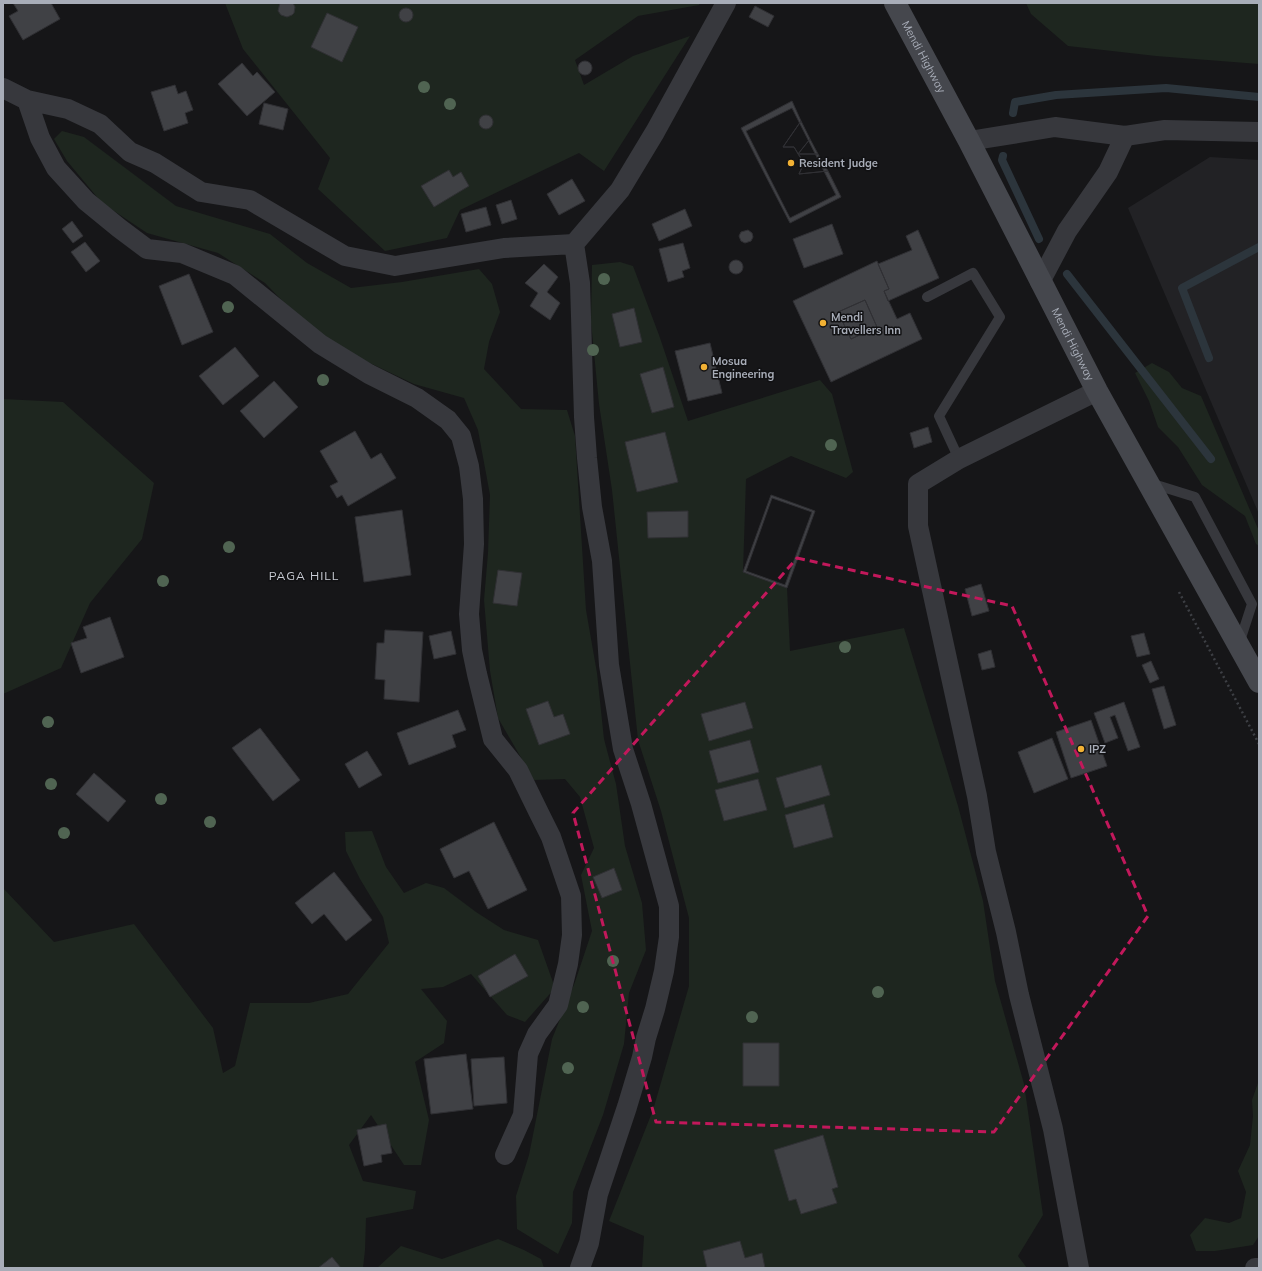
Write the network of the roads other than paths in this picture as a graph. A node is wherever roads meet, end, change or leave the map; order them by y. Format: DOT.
graph roads {
  1 [pos="726,3"];
  2 [pos="895,3"];
  3 [pos="3,88"];
  4 [pos="27,100"];
  5 [pos="1259,132"];
  6 [pos="1125,136"];
  7 [pos="969,141"];
  8 [pos="574,244"];
  9 [pos="1040,282"];
  10 [pos="927,297"];
  11 [pos="1097,391"];
  12 [pos="960,459"];
  13 [pos="1148,483"];
  14 [pos="1239,646"];
  15 [pos="1259,682"];
  16 [pos="505,1155"];
  17 [pos="580,1268"];
  18 [pos="1079,1268"];
  19 [pos="1256,1268"];
  20 [pos="1259,1268"];
  1 -- 8 [label="street"];
  2 -- 7 [label="main road, Mendi Highway"];
  3 -- 4 [label="street"];
  4 -- 8 [label="street"];
  4 -- 16 [label="street"];
  5 -- 6 [label="street"];
  6 -- 7 [label="street"];
  6 -- 9 [label="street"];
  7 -- 9 [label="main road, Mendi Highway"];
  8 -- 17 [label="street"];
  9 -- 11 [label="main road, Mendi Highway"];
  10 -- 12 [label="lane"];
  11 -- 12 [label="street"];
  11 -- 13 [label="main road, Mendi Highway"];
  12 -- 18 [label="street"];
  13 -- 14 [label="main road, Mendi Highway"];
  13 -- 14 [label="lane"];
  14 -- 15 [label="main road, Mendi Highway"];
  19 -- 20 [label="street"];
}
